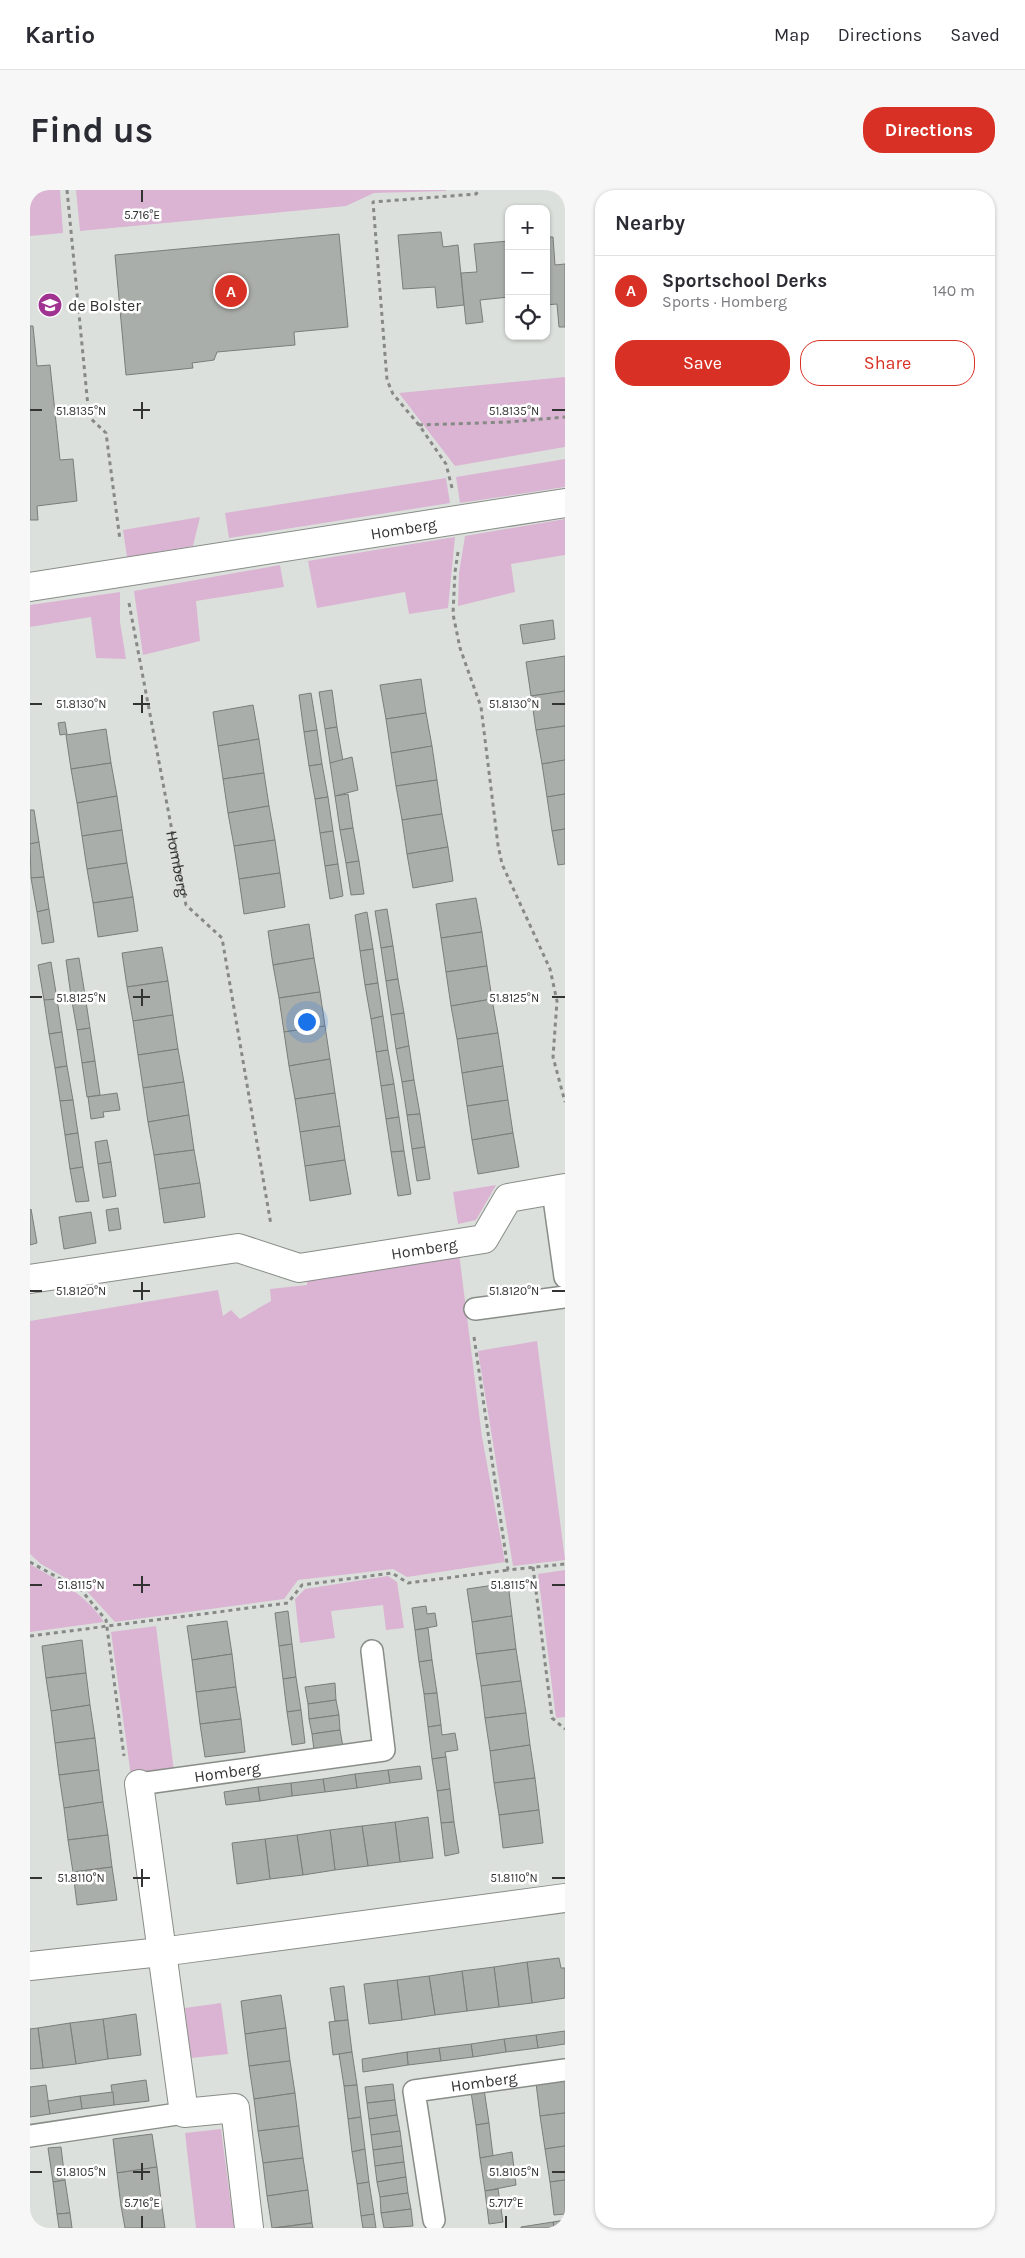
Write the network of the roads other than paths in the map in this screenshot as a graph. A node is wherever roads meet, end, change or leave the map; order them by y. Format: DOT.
graph roads {
  1 [pos="565,503"];
  2 [pos="30,587"];
  3 [pos="559,1190"];
  4 [pos="565,1276"];
  5 [pos="30,1279"];
  6 [pos="565,1297"];
  7 [pos="473,1319"];
  8 [pos="372,1652"];
  9 [pos="139,1784"];
  10 [pos="565,1898"];
  11 [pos="161,1952"];
  12 [pos="30,1966"];
  13 [pos="565,2070"];
  14 [pos="184,2114"];
  15 [pos="30,2136"];
  16 [pos="434,2220"];
  17 [pos="249,2228"];
  1 -- 2 [label="street, Homberg"];
  3 -- 4 [label="lane"];
  3 -- 5 [label="street, Homberg"];
  6 -- 7 [label="lane"];
  8 -- 9 [label="lane, Homberg"];
  9 -- 11 [label="street"];
  10 -- 11 [label="street"];
  11 -- 12 [label="street"];
  11 -- 14 [label="street"];
  13 -- 16 [label="lane, Homberg"];
  14 -- 15 [label="lane"];
  14 -- 17 [label="street"];
}
